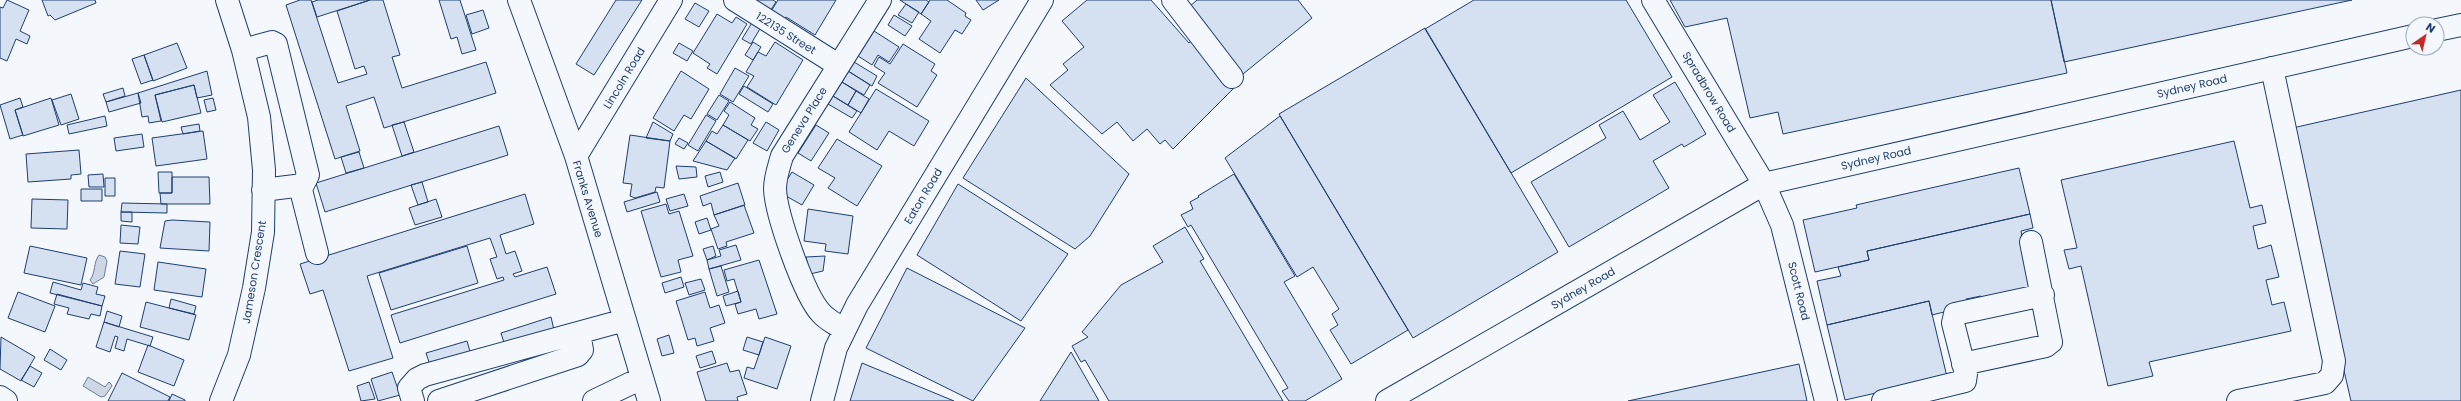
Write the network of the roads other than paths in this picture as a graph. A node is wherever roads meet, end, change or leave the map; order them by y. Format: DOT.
graph roads {
  1 [pos="227,0"];
  2 [pos="519,0"];
  3 [pos="671,0"];
  4 [pos="734,0"];
  5 [pos="880,0"];
  6 [pos="1042,0"];
  7 [pos="1173,0"];
  8 [pos="1653,0"];
  9 [pos="2461,25"];
  10 [pos="2445,28"];
  11 [pos="2405,38"];
  12 [pos="243,50"];
  13 [pos="838,65"];
  14 [pos="2272,68"];
  15 [pos="1232,77"];
  16 [pos="576,156"];
  17 [pos="1764,184"];
  18 [pos="300,186"];
  19 [pos="263,190"];
  20 [pos="2031,242"];
  21 [pos="317,253"];
  22 [pos="2043,295"];
  23 [pos="625,320"];
  24 [pos="844,329"];
  25 [pos="579,333"];
  26 [pos="1963,364"];
  27 [pos="642,378"];
  28 [pos="0,397"];
  29 [pos="6,401"];
  30 [pos="221,401"];
  31 [pos="413,401"];
  32 [pos="439,401"];
  33 [pos="594,401"];
  34 [pos="649,401"];
  35 [pos="822,401"];
  36 [pos="1387,401"];
  37 [pos="1826,401"];
  38 [pos="1883,401"];
  39 [pos="2238,401"];
  1 -- 12 [label="street, Jameson Crescent"];
  2 -- 16 [label="street, Franks Avenue"];
  3 -- 16 [label="street, Lincoln Road"];
  4 -- 13 [label="street, 122135 Street"];
  5 -- 13 [label="street, Geneva Place"];
  6 -- 24 [label="street, Eaton Road"];
  7 -- 15 [label="street"];
  8 -- 17 [label="street, Spradbrow Road"];
  9 -- 10 [label="street"];
  11 -- 14 [label="street, Sydney Road"];
  12 -- 18 [label="street"];
  12 -- 19 [label="street, Jameson Crescent"];
  13 -- 24 [label="street, Geneva Place"];
  14 -- 17 [label="street, Sydney Road"];
  14 -- 39 [label="street"];
  16 -- 23 [label="street, Franks Avenue"];
  17 -- 36 [label="street, Sydney Road"];
  17 -- 37 [label="street, Scott Road"];
  18 -- 19 [label="street"];
  18 -- 21 [label="street"];
  19 -- 30 [label="street, Jameson Crescent"];
  20 -- 22 [label="street"];
  22 -- 26 [label="street"];
  22 -- 26 [label="street"];
  23 -- 25 [label="street"];
  23 -- 27 [label="street, Franks Avenue"];
  24 -- 35 [label="street, Eaton Road"];
  25 -- 31 [label="street"];
  25 -- 32 [label="street"];
  26 -- 38 [label="street"];
  27 -- 33 [label="street"];
  27 -- 34 [label="street, Franks Avenue"];
  28 -- 29 [label="street"];
}
